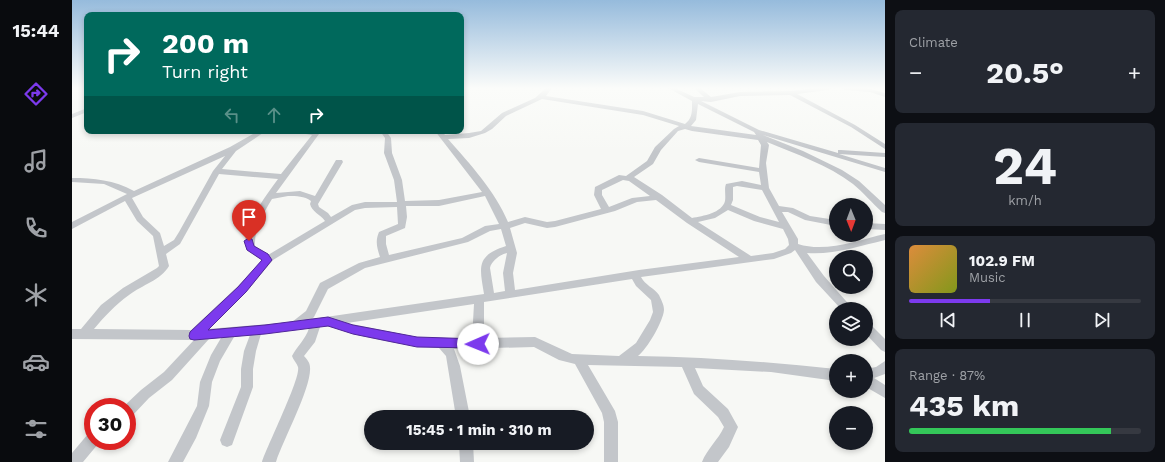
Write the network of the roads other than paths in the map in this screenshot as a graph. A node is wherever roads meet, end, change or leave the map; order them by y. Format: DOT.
graph roads {
  1 [pos="515,110"];
  2 [pos="622,110"];
  3 [pos="694,110"];
  4 [pos="713,110"];
  5 [pos="718,110"];
  6 [pos="823,110"];
  7 [pos="84,111"];
  8 [pos="721,114"];
  9 [pos="72,116"];
  10 [pos="84,118"];
  11 [pos="684,127"];
  12 [pos="258,134"];
  13 [pos="316,134"];
  14 [pos="385,134"];
  15 [pos="441,134"];
  16 [pos="464,134"];
  17 [pos="464,134"];
  18 [pos="759,134"];
  19 [pos="885,147"];
  20 [pos="232,149"];
  21 [pos="821,149"];
  22 [pos="885,155"];
  23 [pos="699,160"];
  24 [pos="339,162"];
  25 [pos="885,170"];
  26 [pos="217,171"];
  27 [pos="764,171"];
  28 [pos="283,177"];
  29 [pos="628,178"];
  30 [pos="72,180"];
  31 [pos="765,188"];
  32 [pos="487,193"];
  33 [pos="130,195"];
  34 [pos="270,197"];
  35 [pos="659,197"];
  36 [pos="316,201"];
  37 [pos="401,204"];
  38 [pos="726,206"];
  39 [pos="775,208"];
  40 [pos="885,210"];
  41 [pos="605,211"];
  42 [pos="329,221"];
  43 [pos="690,221"];
  44 [pos="829,222"];
  45 [pos="72,226"];
  46 [pos="505,226"];
  47 [pos="873,226"];
  48 [pos="885,226"];
  49 [pos="786,227"];
  50 [pos="885,238"];
  51 [pos="796,247"];
  52 [pos="511,248"];
  53 [pos="161,253"];
  54 [pos="749,259"];
  55 [pos="267,260"];
  56 [pos="385,260"];
  57 [pos="635,275"];
  58 [pos="511,295"];
  59 [pos="485,299"];
  60 [pos="841,302"];
  61 [pos="328,322"];
  62 [pos="315,323"];
  63 [pos="294,326"];
  64 [pos="257,331"];
  65 [pos="230,333"];
  66 [pos="72,334"];
  67 [pos="84,334"];
  68 [pos="873,334"];
  69 [pos="200,335"];
  70 [pos="443,344"];
  71 [pos="478,344"];
  72 [pos="885,347"];
  73 [pos="579,360"];
  74 [pos="621,361"];
  75 [pos="686,362"];
  76 [pos="884,368"];
  77 [pos="873,373"];
  78 [pos="829,374"];
  79 [pos="873,384"];
  80 [pos="885,392"];
  81 [pos="136,403"];
  82 [pos="462,410"];
  83 [pos="227,440"];
  84 [pos="84,449"];
  85 [pos="466,450"];
  86 [pos="76,457"];
  87 [pos="175,462"];
  88 [pos="269,462"];
  89 [pos="467,462"];
  90 [pos="611,462"];
  91 [pos="709,462"];
  1 -- 16 [label="street"];
  2 -- 11 [label="street"];
  3 -- 11 [label="street"];
  4 -- 8 [label="street"];
  5 -- 8 [label="street"];
  6 -- 19 [label="street"];
  7 -- 9 [label="street"];
  8 -- 18 [label="street"];
  9 -- 10 [label="street"];
  11 -- 18 [label="street"];
  11 -- 29 [label="street"];
  12 -- 20 [label="street"];
  13 -- 28 [label="street"];
  14 -- 37 [label="street"];
  15 -- 17 [label="street"];
  15 -- 32 [label="street"];
  18 -- 21 [label="street"];
  18 -- 27 [label="street"];
  18 -- 40 [label="street"];
  20 -- 26 [label="street"];
  20 -- 33 [label="street"];
  21 -- 22 [label="street"];
  21 -- 25 [label="street"];
  23 -- 27 [label="street"];
  24 -- 36 [label="street"];
  26 -- 28 [label="street"];
  26 -- 53 [label="street"];
  27 -- 31 [label="street"];
  28 -- 34 [label="street"];
  29 -- 35 [label="street"];
  29 -- 41 [label="street"];
  30 -- 33 [label="street"];
  31 -- 38 [label="street"];
  31 -- 39 [label="street"];
  32 -- 37 [label="street"];
  32 -- 46 [label="street"];
  33 -- 45 [label="street"];
  33 -- 53 [label="street"];
  34 -- 36 [label="street"];
  34 -- 55 [label="street"];
  35 -- 41 [label="street"];
  35 -- 43 [label="street"];
  36 -- 42 [label="street"];
  37 -- 42 [label="street"];
  37 -- 56 [label="street"];
  38 -- 43 [label="street"];
  38 -- 49 [label="street"];
  39 -- 44 [label="street"];
  39 -- 49 [label="street"];
  41 -- 46 [label="street"];
  42 -- 55 [label="street"];
  43 -- 54 [label="street"];
  46 -- 52 [label="street"];
  46 -- 56 [label="street"];
  47 -- 48 [label="street"];
  49 -- 51 [label="street"];
  50 -- 51 [label="street"];
  51 -- 54 [label="street"];
  51 -- 60 [label="street"];
  52 -- 58 [label="street"];
  52 -- 59 [label="street"];
  53 -- 67 [label="street"];
  54 -- 57 [label="street"];
  55 -- 69 [label="street"];
  56 -- 63 [label="street"];
  57 -- 58 [label="street"];
  57 -- 74 [label="street"];
  58 -- 59 [label="street"];
  59 -- 61 [label="street"];
  59 -- 71 [label="street"];
  61 -- 62 [label="street"];
  61 -- 70 [label="street"];
  62 -- 63 [label="street"];
  62 -- 88 [label="street"];
  63 -- 64 [label="street"];
  64 -- 65 [label="street"];
  64 -- 83 [label="street"];
  65 -- 69 [label="street"];
  65 -- 87 [label="street"];
  66 -- 67 [label="street"];
  67 -- 69 [label="street"];
  68 -- 72 [label="street"];
  69 -- 81 [label="street"];
  70 -- 71 [label="street"];
  70 -- 82 [label="street"];
  71 -- 73 [label="street"];
  73 -- 74 [label="street"];
  73 -- 90 [label="street"];
  74 -- 75 [label="street"];
  75 -- 78 [label="street"];
  75 -- 91 [label="street"];
  76 -- 77 [label="street"];
  79 -- 80 [label="street"];
  84 -- 86 [label="street"];
  85 -- 89 [label="street"];
}
